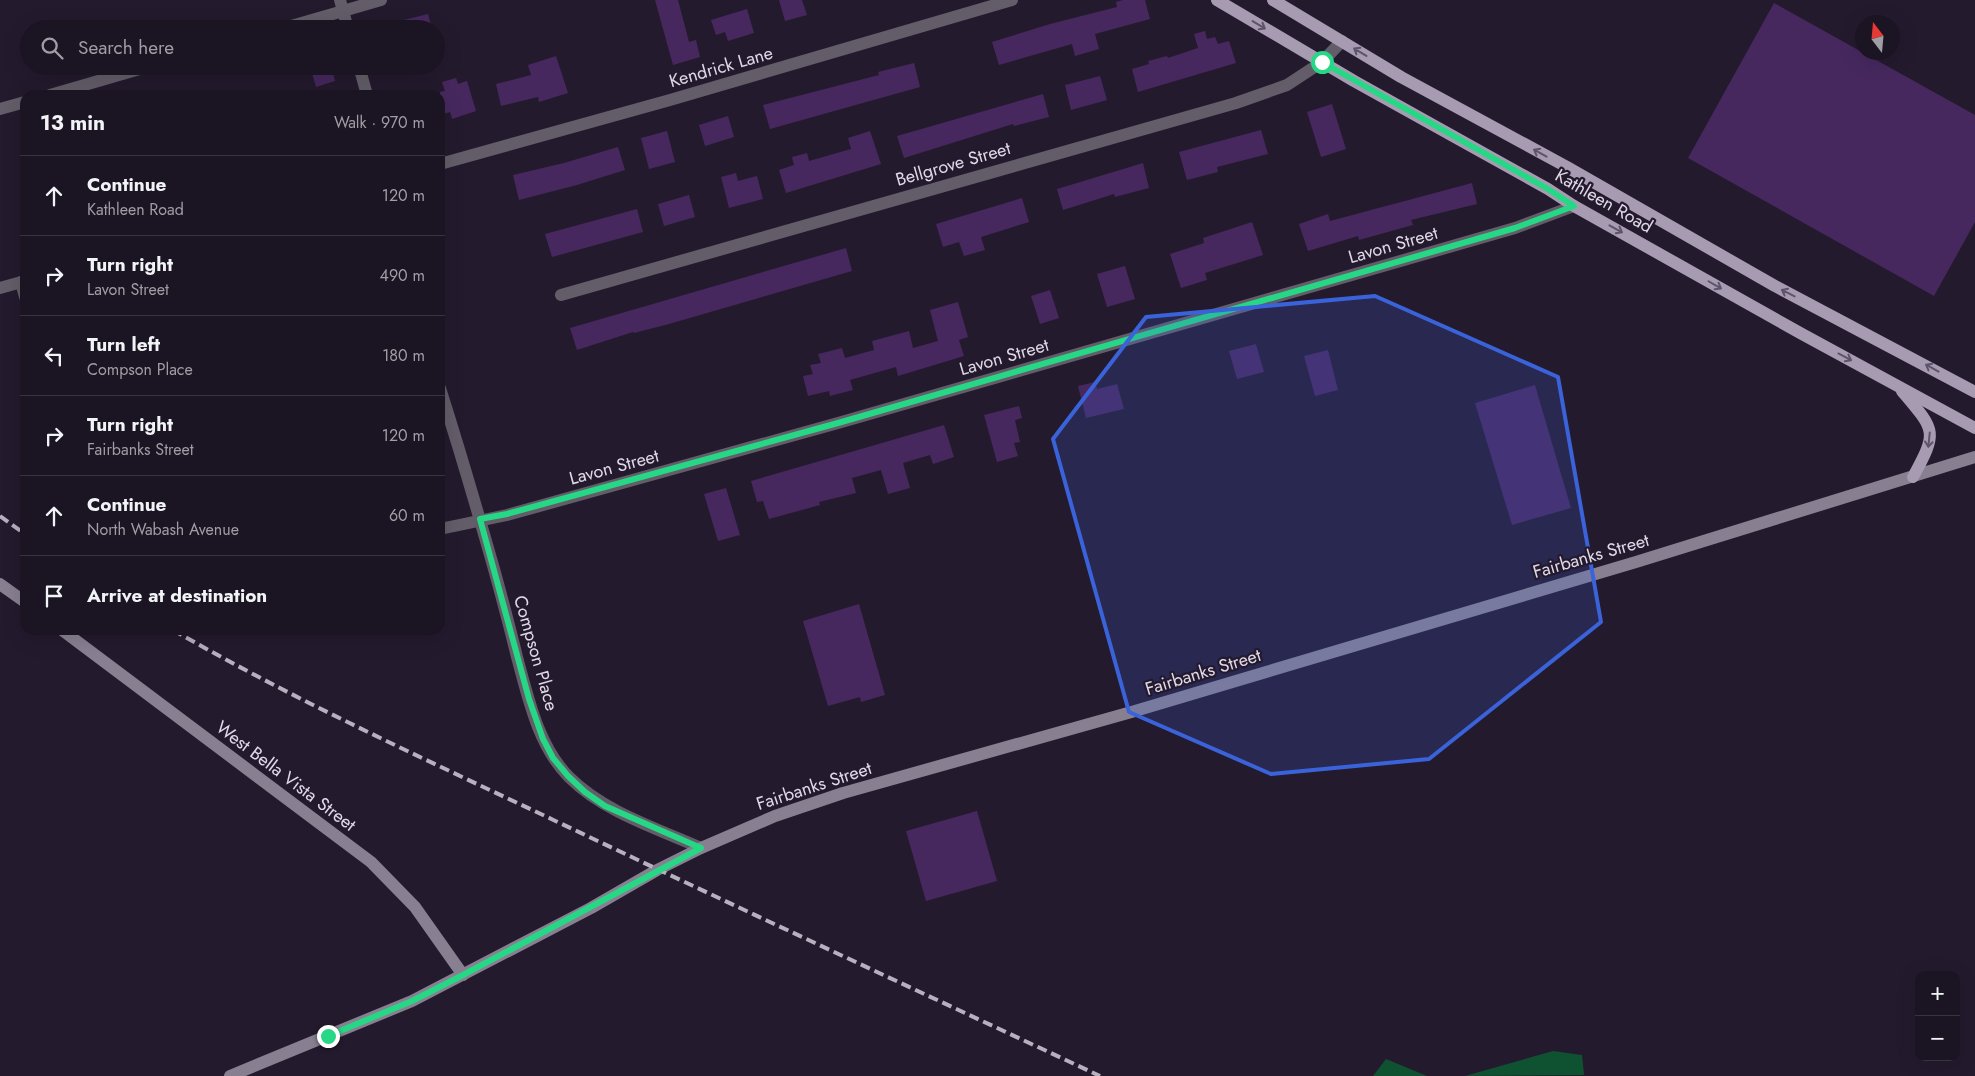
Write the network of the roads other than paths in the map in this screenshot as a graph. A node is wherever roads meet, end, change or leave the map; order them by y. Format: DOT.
graph roads {
  1 [pos="381,0"];
  2 [pos="1012,0"];
  3 [pos="1217,0"];
  4 [pos="1273,0"];
  5 [pos="342,5"];
  6 [pos="304,20"];
  7 [pos="346,20"];
  8 [pos="1342,41"];
  9 [pos="1322,62"];
  10 [pos="119,75"];
  11 [pos="361,75"];
  12 [pos="67,90"];
  13 [pos="366,90"];
  14 [pos="20,103"];
  15 [pos="0,109"];
  16 [pos="445,163"];
  17 [pos="1574,206"];
  18 [pos="20,282"];
  19 [pos="0,288"];
  20 [pos="561,295"];
  21 [pos="1897,385"];
  22 [pos="1975,392"];
  23 [pos="445,404"];
  24 [pos="1975,428"];
  25 [pos="1975,457"];
  26 [pos="1913,478"];
  27 [pos="480,519"];
  28 [pos="445,528"];
  29 [pos="0,584"];
  30 [pos="20,598"];
  31 [pos="69,635"];
  32 [pos="701,848"];
  33 [pos="463,975"];
  34 [pos="230,1076"];
  1 -- 5 [label="street"];
  2 -- 16 [label="street, Kendrick Lane"];
  3 -- 9 [label="main road, Kathleen Road, one-way"];
  4 -- 8 [label="main road, Kathleen Road"];
  5 -- 6 [label="street"];
  5 -- 7 [label="street"];
  8 -- 9 [label="street, Bellgrove Street"];
  22 -- 8 [label="main road, Kathleen Road, one-way"];
  9 -- 17 [label="main road, Kathleen Road"];
  9 -- 20 [label="street, Bellgrove Street"];
  10 -- 12 [label="street"];
  11 -- 13 [label="street"];
  14 -- 15 [label="street"];
  17 -- 21 [label="main road, Kathleen Road, one-way"];
  17 -- 27 [label="street, Lavon Street"];
  18 -- 19 [label="street"];
  21 -- 24 [label="main road, Kathleen Road"];
  21 -- 26 [label="main road, one-way"];
  23 -- 27 [label="street, Compson Place"];
  25 -- 26 [label="street, Fairbanks Street"];
  26 -- 32 [label="street, Fairbanks Street"];
  27 -- 28 [label="street, Lavon Street"];
  27 -- 32 [label="street, Compson Place"];
  29 -- 30 [label="street"];
  31 -- 33 [label="street, West Bella Vista Street"];
  32 -- 33 [label="street, Fairbanks Street"];
  33 -- 34 [label="street, Fairbanks Street"];
}
